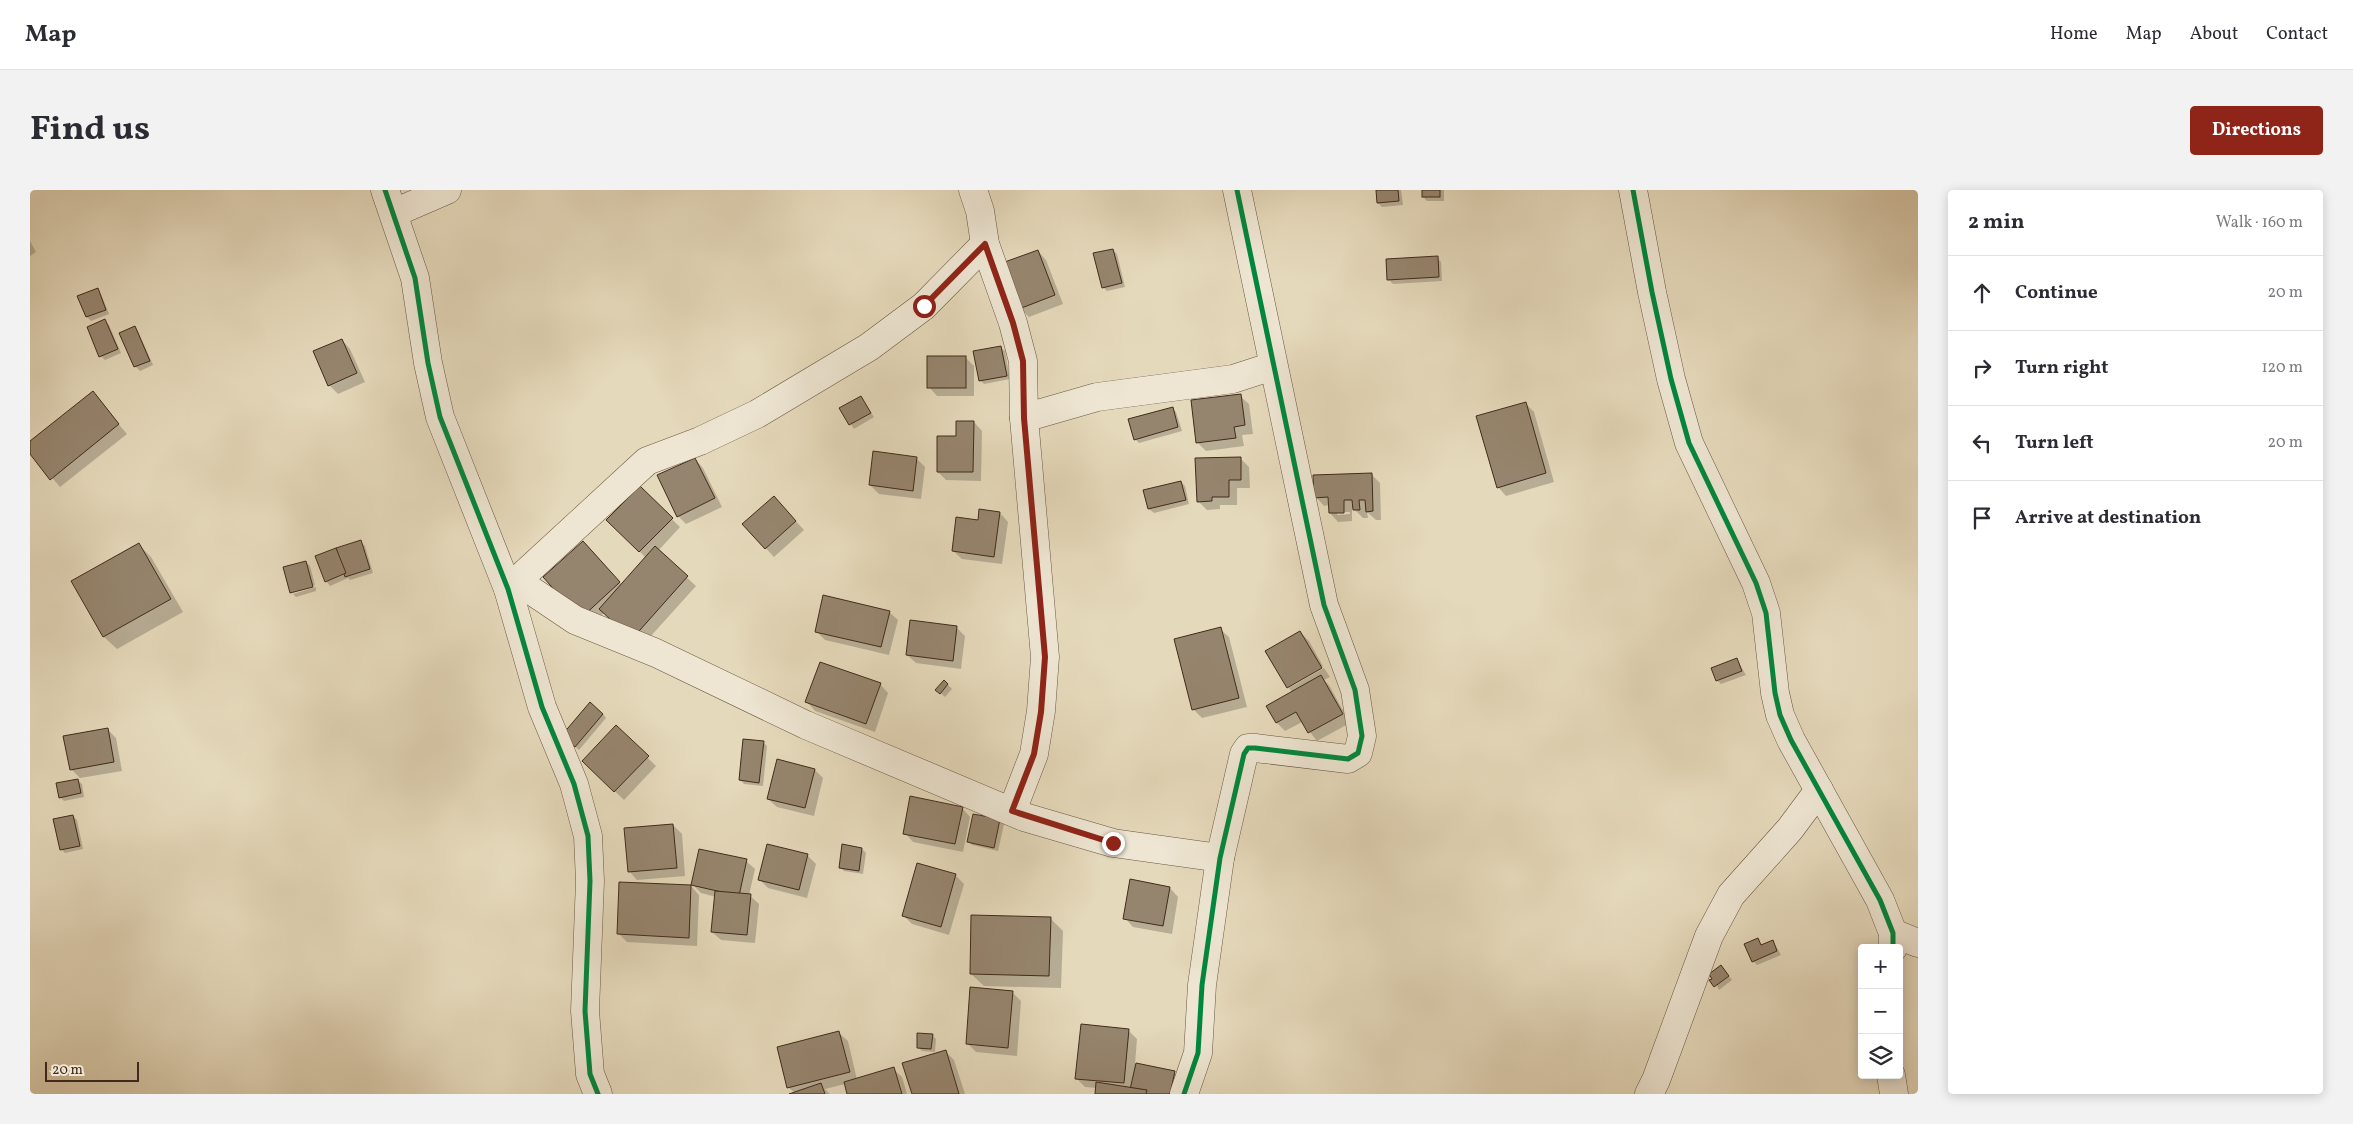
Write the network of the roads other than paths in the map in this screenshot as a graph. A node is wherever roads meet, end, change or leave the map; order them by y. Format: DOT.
graph roads {
  1 [pos="447,190"];
  2 [pos="973,190"];
  3 [pos="1237,190"];
  4 [pos="1633,190"];
  5 [pos="389,201"];
  6 [pos="985,244"];
  7 [pos="1273,366"];
  8 [pos="1024,418"];
  9 [pos="513,585"];
  10 [pos="1818,790"];
  11 [pos="1012,811"];
  12 [pos="1220,858"];
  13 [pos="1893,940"];
  14 [pos="1918,943"];
  15 [pos="1892,1079"];
  16 [pos="598,1094"];
  17 [pos="1184,1094"];
  18 [pos="1649,1094"];
  19 [pos="1894,1094"];
  1 -- 5 [label="street"];
  2 -- 6 [label="street"];
  3 -- 7 [label="street"];
  4 -- 10 [label="street"];
  5 -- 9 [label="street"];
  6 -- 8 [label="street"];
  6 -- 9 [label="street"];
  7 -- 8 [label="street"];
  7 -- 12 [label="street"];
  8 -- 11 [label="street"];
  9 -- 11 [label="street"];
  9 -- 16 [label="street"];
  10 -- 13 [label="street"];
  10 -- 18 [label="street"];
  11 -- 12 [label="street"];
  12 -- 17 [label="street"];
  13 -- 14 [label="street"];
  15 -- 19 [label="street"];
}
